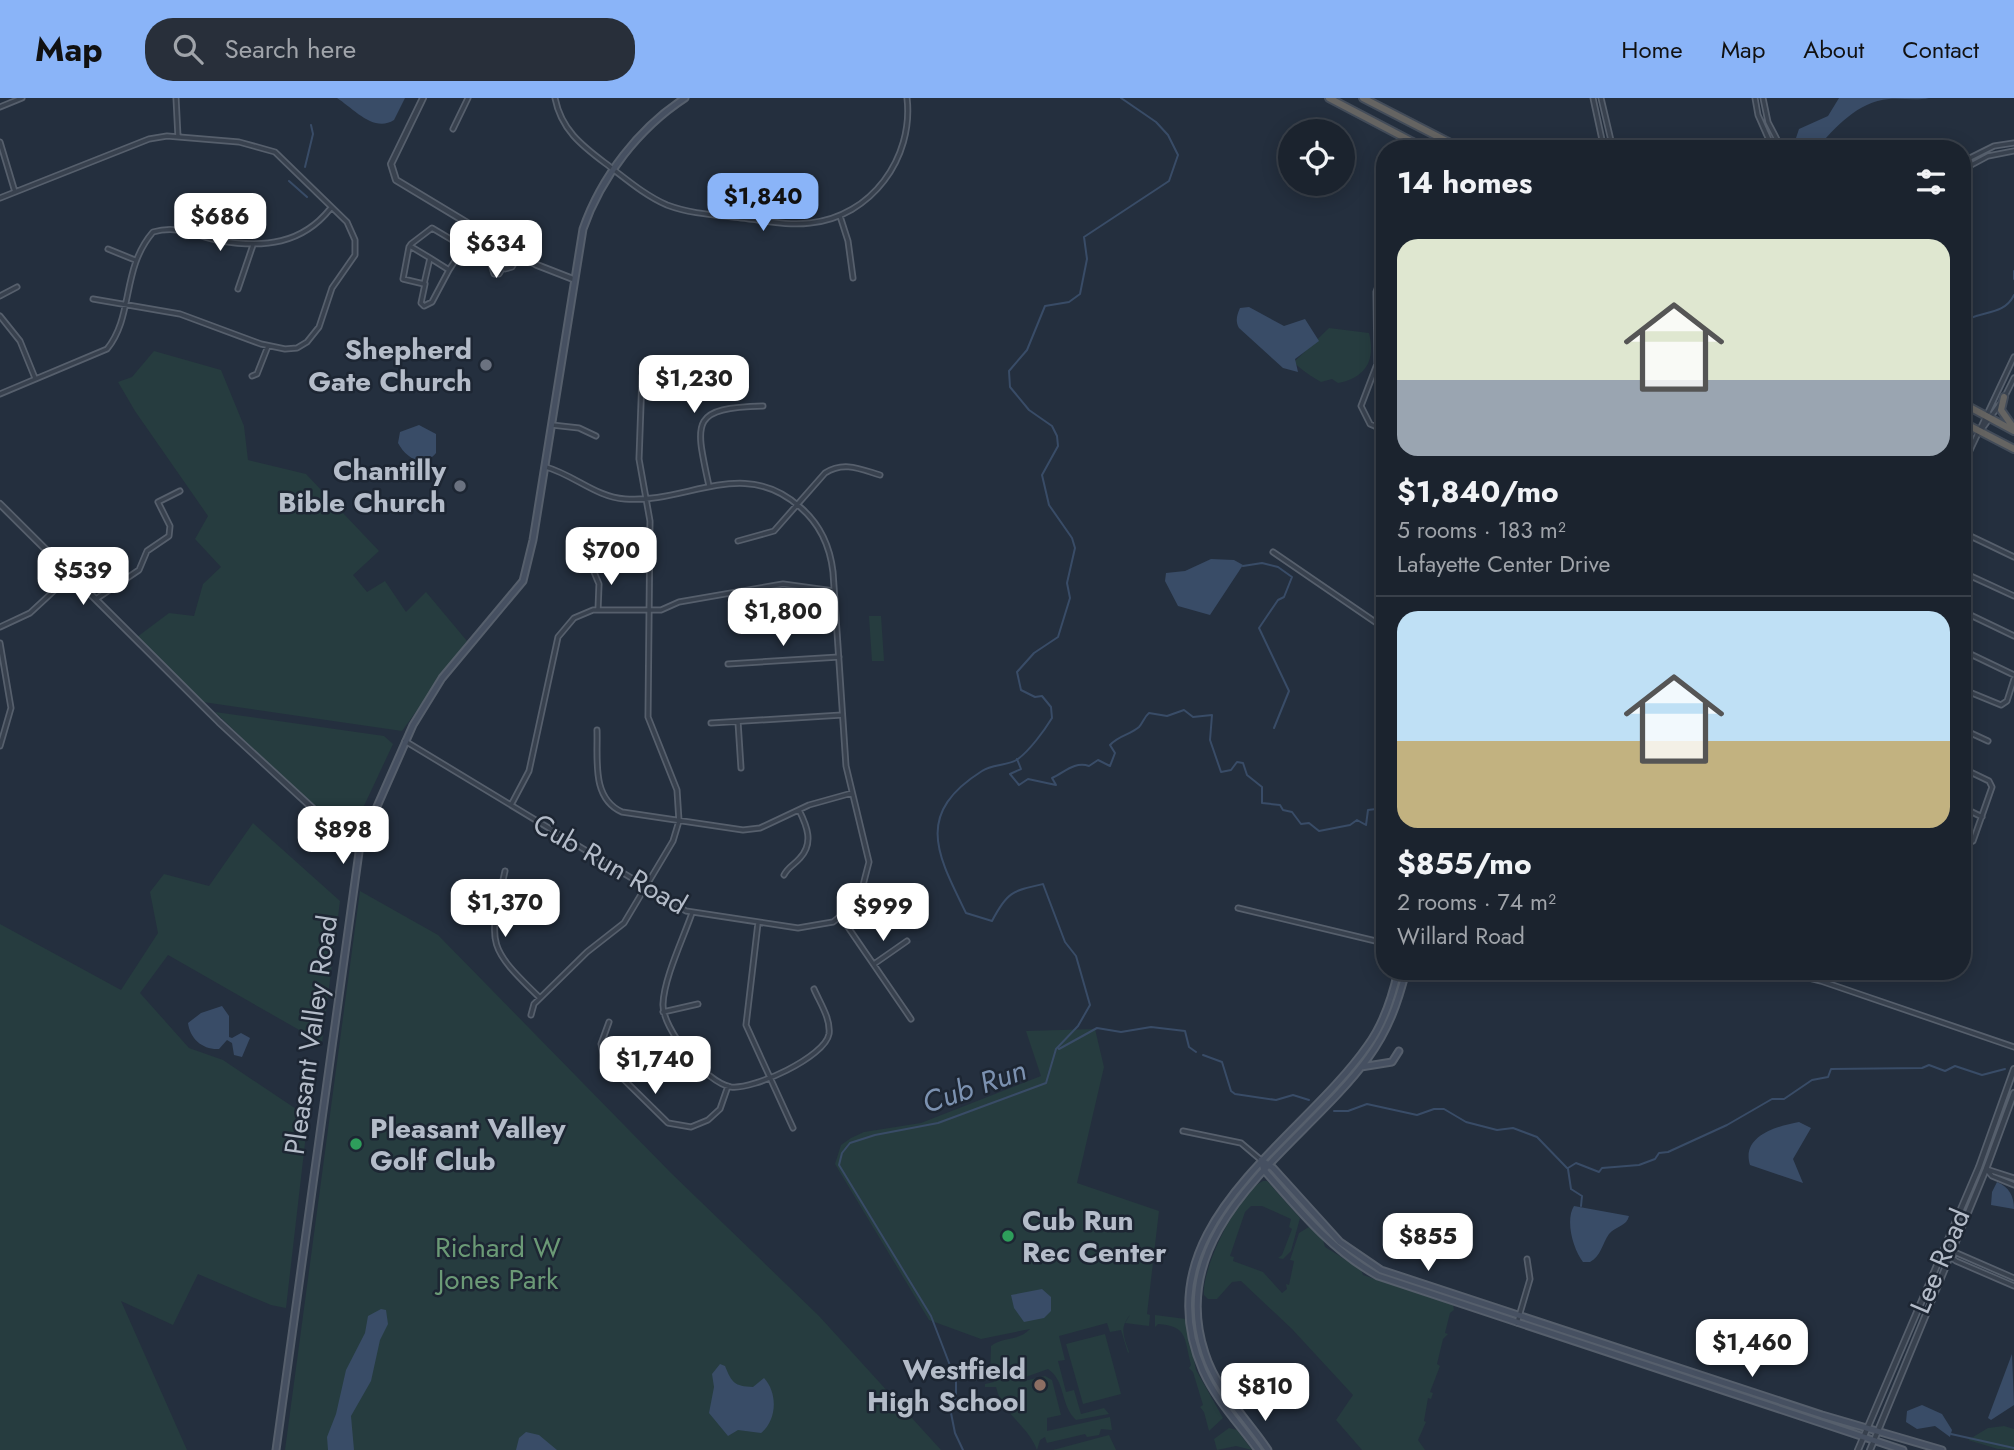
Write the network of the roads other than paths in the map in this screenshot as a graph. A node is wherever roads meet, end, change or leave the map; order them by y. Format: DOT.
graph roads {
  1 [pos="22,98"];
  2 [pos="176,98"];
  3 [pos="423,98"];
  4 [pos="468,98"];
  5 [pos="555,98"];
  6 [pos="685,98"];
  7 [pos="906,98"];
  8 [pos="1329,98"];
  9 [pos="1363,98"];
  10 [pos="1593,98"];
  11 [pos="1601,98"];
  12 [pos="1755,98"];
  13 [pos="1763,98"];
  14 [pos="0,107"];
  15 [pos="453,130"];
  16 [pos="178,137"];
  17 [pos="1409,140"];
  18 [pos="1445,140"];
  19 [pos="1602,140"];
  20 [pos="1611,140"];
  21 [pos="1769,140"];
  22 [pos="1778,140"];
  23 [pos="0,142"];
  24 [pos="2014,143"];
  25 [pos="2014,151"];
  26 [pos="1971,158"];
  27 [pos="1971,165"];
  28 [pos="614,170"];
  29 [pos="15,192"];
  30 [pos="0,198"];
  31 [pos="330,209"];
  32 [pos="840,216"];
  33 [pos="475,230"];
  34 [pos="253,245"];
  35 [pos="410,246"];
  36 [pos="464,247"];
  37 [pos="108,249"];
  38 [pos="519,255"];
  39 [pos="430,258"];
  40 [pos="135,260"];
  41 [pos="490,262"];
  42 [pos="449,270"];
  43 [pos="502,270"];
  44 [pos="853,278"];
  45 [pos="573,279"];
  46 [pos="425,282"];
  47 [pos="17,287"];
  48 [pos="237,289"];
  49 [pos="0,296"];
  50 [pos="93,299"];
  51 [pos="124,305"];
  52 [pos="0,316"];
  53 [pos="268,346"];
  54 [pos="2014,357"];
  55 [pos="1376,367"];
  56 [pos="252,376"];
  57 [pos="642,376"];
  58 [pos="2014,378"];
  59 [pos="35,379"];
  60 [pos="0,394"];
  61 [pos="2004,397"];
  62 [pos="763,407"];
  63 [pos="1971,408"];
  64 [pos="1988,417"];
  65 [pos="550,424"];
  66 [pos="1971,426"];
  67 [pos="1376,427"];
  68 [pos="2014,430"];
  69 [pos="1980,431"];
  70 [pos="596,436"];
  71 [pos="2014,449"];
  72 [pos="1971,451"];
  73 [pos="543,467"];
  74 [pos="880,475"];
  75 [pos="709,486"];
  76 [pos="180,491"];
  77 [pos="646,499"];
  78 [pos="0,504"];
  79 [pos="798,505"];
  80 [pos="1971,539"];
  81 [pos="738,541"];
  82 [pos="1273,552"];
  83 [pos="2014,557"];
  84 [pos="594,572"];
  85 [pos="70,576"];
  86 [pos="1971,576"];
  87 [pos="834,591"];
  88 [pos="2014,596"];
  89 [pos="95,600"];
  90 [pos="598,610"];
  91 [pos="649,611"];
  92 [pos="1971,615"];
  93 [pos="1376,623"];
  94 [pos="0,627"];
  95 [pos="2014,636"];
  96 [pos="0,643"];
  97 [pos="1971,655"];
  98 [pos="839,657"];
  99 [pos="728,664"];
  100 [pos="2014,677"];
  101 [pos="1971,693"];
  102 [pos="842,715"];
  103 [pos="737,722"];
  104 [pos="711,723"];
  105 [pos="597,730"];
  106 [pos="1971,733"];
  107 [pos="405,741"];
  108 [pos="1988,741"];
  109 [pos="0,746"];
  110 [pos="741,768"];
  111 [pos="1971,773"];
  112 [pos="852,793"];
  113 [pos="510,805"];
  114 [pos="799,810"];
  115 [pos="1971,812"];
  116 [pos="1982,817"];
  117 [pos="679,821"];
  118 [pos="1971,844"];
  119 [pos="358,850"];
  120 [pos="505,871"];
  121 [pos="784,875"];
  122 [pos="646,887"];
  123 [pos="499,899"];
  124 [pos="1238,908"];
  125 [pos="554,911"];
  126 [pos="692,913"];
  127 [pos="841,917"];
  128 [pos="758,923"];
  129 [pos="907,941"];
  130 [pos="1376,941"];
  131 [pos="873,964"];
  132 [pos="1396,980"];
  133 [pos="1403,980"];
  134 [pos="1817,980"];
  135 [pos="814,989"];
  136 [pos="540,998"];
  137 [pos="698,1004"];
  138 [pos="663,1012"];
  139 [pos="531,1015"];
  140 [pos="911,1019"];
  141 [pos="609,1022"];
  142 [pos="2014,1047"];
  143 [pos="1399,1051"];
  144 [pos="1361,1067"];
  145 [pos="2014,1069"];
  146 [pos="769,1077"];
  147 [pos="728,1086"];
  148 [pos="2014,1093"];
  149 [pos="793,1128"];
  150 [pos="1183,1130"];
  151 [pos="1261,1160"];
  152 [pos="1267,1167"];
  153 [pos="1986,1170"];
  154 [pos="2014,1178"];
  155 [pos="2014,1185"];
  156 [pos="1944,1252"];
  157 [pos="1951,1254"];
  158 [pos="1527,1259"];
  159 [pos="2014,1278"];
  160 [pos="2014,1286"];
  161 [pos="1519,1315"];
  162 [pos="1517,1323"];
  163 [pos="1867,1429"];
  164 [pos="1877,1431"];
  165 [pos="1863,1437"];
  166 [pos="1874,1441"];
  167 [pos="276,1450"];
  168 [pos="1258,1450"];
  169 [pos="1269,1450"];
  170 [pos="1858,1450"];
  171 [pos="1870,1450"];
  172 [pos="1903,1450"];
  173 [pos="1942,1450"];
  1 -- 14 [label="street"];
  2 -- 16 [label="street"];
  3 -- 33 [label="street"];
  4 -- 15 [label="street"];
  5 -- 28 [label="street"];
  6 -- 28 [label="main road, Pleasant Valley Road"];
  7 -- 32 [label="street"];
  8 -- 17 [label="highway"];
  9 -- 18 [label="highway"];
  10 -- 19 [label="street"];
  11 -- 20 [label="street"];
  12 -- 21 [label="street"];
  13 -- 22 [label="street"];
  16 -- 29 [label="street"];
  16 -- 31 [label="street"];
  23 -- 29 [label="street"];
  24 -- 26 [label="street"];
  25 -- 27 [label="street"];
  28 -- 32 [label="street"];
  28 -- 45 [label="main road, Pleasant Valley Road"];
  29 -- 30 [label="street"];
  31 -- 34 [label="street"];
  31 -- 53 [label="street"];
  32 -- 44 [label="street"];
  33 -- 36 [label="street"];
  33 -- 38 [label="street"];
  34 -- 40 [label="street"];
  34 -- 48 [label="street"];
  35 -- 36 [label="street"];
  35 -- 39 [label="street"];
  35 -- 46 [label="street"];
  36 -- 41 [label="street"];
  36 -- 42 [label="street"];
  37 -- 40 [label="street"];
  38 -- 43 [label="street"];
  38 -- 45 [label="street"];
  39 -- 42 [label="street"];
  39 -- 46 [label="street"];
  40 -- 51 [label="street"];
  41 -- 43 [label="street"];
  41 -- 43 [label="street"];
  42 -- 46 [label="street"];
  45 -- 65 [label="main road, Pleasant Valley Road"];
  47 -- 49 [label="street"];
  50 -- 51 [label="street"];
  51 -- 53 [label="street"];
  51 -- 59 [label="street"];
  52 -- 59 [label="street"];
  53 -- 56 [label="street"];
  54 -- 64 [label="street"];
  55 -- 67 [label="street"];
  57 -- 77 [label="street"];
  58 -- 61 [label="street"];
  59 -- 60 [label="street"];
  61 -- 64 [label="street"];
  61 -- 68 [label="highway"];
  62 -- 75 [label="street"];
  63 -- 64 [label="highway"];
  64 -- 68 [label="highway"];
  64 -- 69 [label="street"];
  65 -- 70 [label="street"];
  65 -- 73 [label="main road, Pleasant Valley Road"];
  66 -- 69 [label="highway"];
  69 -- 71 [label="highway"];
  69 -- 72 [label="street"];
  73 -- 77 [label="street"];
  73 -- 107 [label="main road, Pleasant Valley Road"];
  74 -- 79 [label="street"];
  75 -- 77 [label="street"];
  75 -- 79 [label="street"];
  76 -- 89 [label="street"];
  77 -- 91 [label="street"];
  78 -- 85 [label="street"];
  79 -- 81 [label="street"];
  79 -- 87 [label="street"];
  80 -- 83 [label="street"];
  82 -- 93 [label="street"];
  84 -- 90 [label="street"];
  85 -- 89 [label="street"];
  85 -- 94 [label="street"];
  86 -- 88 [label="street"];
  87 -- 91 [label="street"];
  87 -- 98 [label="street"];
  89 -- 119 [label="street"];
  90 -- 91 [label="street"];
  90 -- 113 [label="street"];
  91 -- 117 [label="street"];
  92 -- 95 [label="street"];
  96 -- 109 [label="street"];
  97 -- 100 [label="street"];
  98 -- 99 [label="street"];
  98 -- 102 [label="street"];
  100 -- 101 [label="street"];
  102 -- 103 [label="street"];
  102 -- 112 [label="street"];
  103 -- 104 [label="street"];
  103 -- 110 [label="street"];
  105 -- 117 [label="street"];
  106 -- 108 [label="street"];
  107 -- 113 [label="street, Cub Run Road"];
  107 -- 119 [label="main road, Pleasant Valley Road"];
  111 -- 116 [label="street"];
  112 -- 114 [label="street"];
  112 -- 127 [label="street"];
  113 -- 122 [label="street, Cub Run Road"];
  114 -- 117 [label="street"];
  114 -- 121 [label="street"];
  115 -- 116 [label="street"];
  116 -- 118 [label="street"];
  117 -- 122 [label="street"];
  119 -- 167 [label="main road, Pleasant Valley Road"];
  120 -- 123 [label="street"];
  122 -- 126 [label="street, Cub Run Road"];
  122 -- 136 [label="street"];
  123 -- 125 [label="street"];
  123 -- 136 [label="street"];
  124 -- 130 [label="street"];
  126 -- 128 [label="street, Cub Run Road"];
  126 -- 138 [label="street"];
  127 -- 128 [label="street, Cub Run Road"];
  127 -- 131 [label="street"];
  128 -- 146 [label="street"];
  129 -- 131 [label="street"];
  131 -- 140 [label="street"];
  132 -- 151 [label="main road"];
  133 -- 144 [label="main road"];
  134 -- 142 [label="street"];
  135 -- 146 [label="street"];
  136 -- 139 [label="street"];
  137 -- 138 [label="street"];
  138 -- 147 [label="street"];
  141 -- 147 [label="street"];
  143 -- 144 [label="main road"];
  144 -- 152 [label="main road"];
  145 -- 156 [label="street, Lee Road"];
  146 -- 147 [label="street"];
  146 -- 149 [label="street"];
  148 -- 153 [label="street, Lee Road"];
  150 -- 151 [label="street"];
  151 -- 152 [label="main road"];
  151 -- 168 [label="main road"];
  152 -- 161 [label="main road"];
  152 -- 162 [label="main road"];
  152 -- 169 [label="main road"];
  153 -- 154 [label="street"];
  153 -- 155 [label="street"];
  153 -- 157 [label="street, Lee Road"];
  156 -- 157 [label="street"];
  156 -- 163 [label="street, Lee Road"];
  157 -- 159 [label="street"];
  157 -- 160 [label="street"];
  157 -- 164 [label="street, Lee Road"];
  158 -- 161 [label="street"];
  161 -- 162 [label="street"];
  161 -- 163 [label="main road"];
  162 -- 165 [label="main road"];
  163 -- 164 [label="main road"];
  163 -- 165 [label="street, Lee Road"];
  164 -- 166 [label="street, Lee Road"];
  164 -- 173 [label="main road"];
  165 -- 166 [label="main road"];
  165 -- 170 [label="street, Lee Road"];
  166 -- 171 [label="street, Lee Road"];
  166 -- 172 [label="main road"];
}
